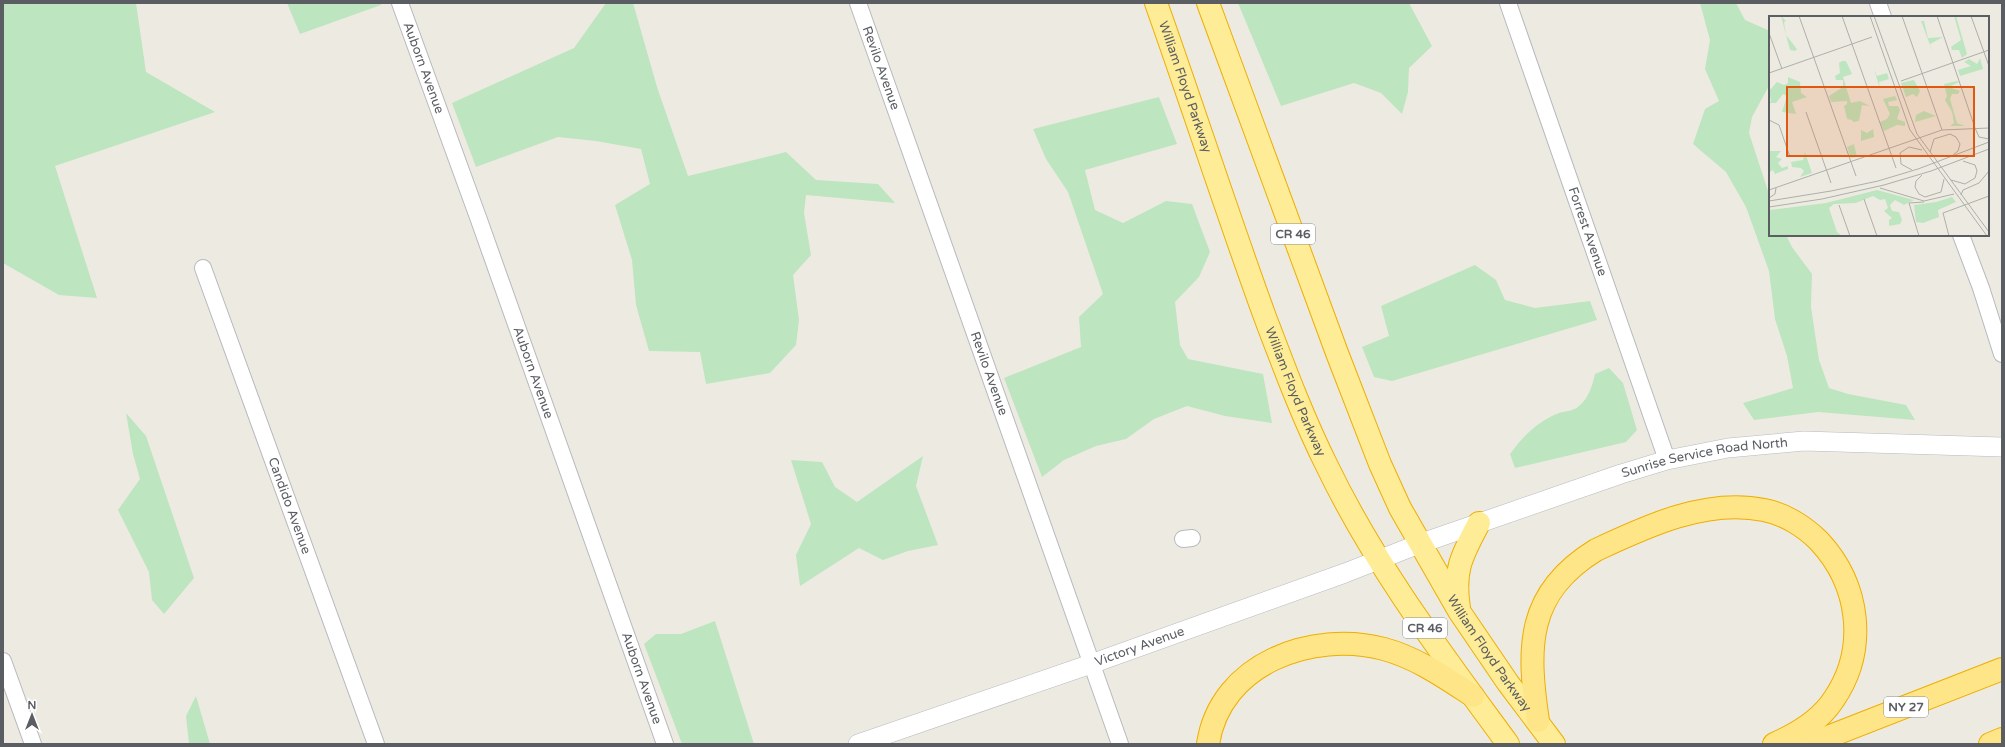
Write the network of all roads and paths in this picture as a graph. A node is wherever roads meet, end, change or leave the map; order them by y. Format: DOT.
graph roads {
  1 [pos="400,3"];
  2 [pos="858,3"];
  3 [pos="1156,3"];
  4 [pos="1208,3"];
  5 [pos="1508,3"];
  6 [pos="1878,3"];
  7 [pos="1883,16"];
  8 [pos="1961,236"];
  9 [pos="203,268"];
  10 [pos="2002,354"];
  11 [pos="2002,447"];
  12 [pos="1667,460"];
  13 [pos="1479,523"];
  14 [pos="1420,544"];
  15 [pos="1378,560"];
  16 [pos="1459,611"];
  17 [pos="3,661"];
  18 [pos="1090,664"];
  19 [pos="2002,669"];
  20 [pos="1472,696"];
  21 [pos="1538,721"];
  22 [pos="2002,739"];
  23 [pos="33,744"];
  24 [pos="376,744"];
  25 [pos="665,744"];
  26 [pos="858,744"];
  27 [pos="1120,744"];
  28 [pos="1208,744"];
  29 [pos="1508,744"];
  30 [pos="1554,744"];
  31 [pos="1774,744"];
  32 [pos="1810,744"];
  33 [pos="1990,744"];
  1 -- 25 [label="street, Auborn Avenue"];
  2 -- 18 [label="street, Revilo Avenue"];
  3 -- 15 [label="highway, William Floyd Parkway / CR 46"];
  4 -- 14 [label="highway, William Floyd Parkway / CR 46"];
  5 -- 12 [label="street, Forrest Avenue"];
  6 -- 7 [label="street"];
  8 -- 10 [label="street"];
  9 -- 24 [label="street, Candido Avenue"];
  11 -- 12 [label="street, Sunrise Service Road North"];
  12 -- 13 [label="street, Sunrise Service Road North"];
  13 -- 14 [label="street, Sunrise Service Road North"];
  13 -- 16 [label="highway"];
  14 -- 15 [label="street, Victory Avenue"];
  14 -- 16 [label="highway, William Floyd Parkway / CR 46"];
  15 -- 18 [label="street, Victory Avenue"];
  15 -- 20 [label="highway, William Floyd Parkway / CR 46"];
  16 -- 21 [label="highway, William Floyd Parkway / CR 46"];
  17 -- 23 [label="street"];
  18 -- 26 [label="street, Victory Avenue"];
  18 -- 27 [label="street, Revilo Avenue"];
  19 -- 32 [label="highway, NY 27"];
  20 -- 28 [label="highway"];
  20 -- 29 [label="highway, William Floyd Parkway / CR 46"];
  21 -- 30 [label="highway, William Floyd Parkway / CR 46"];
  21 -- 31 [label="highway"];
  22 -- 33 [label="highway"];
}
